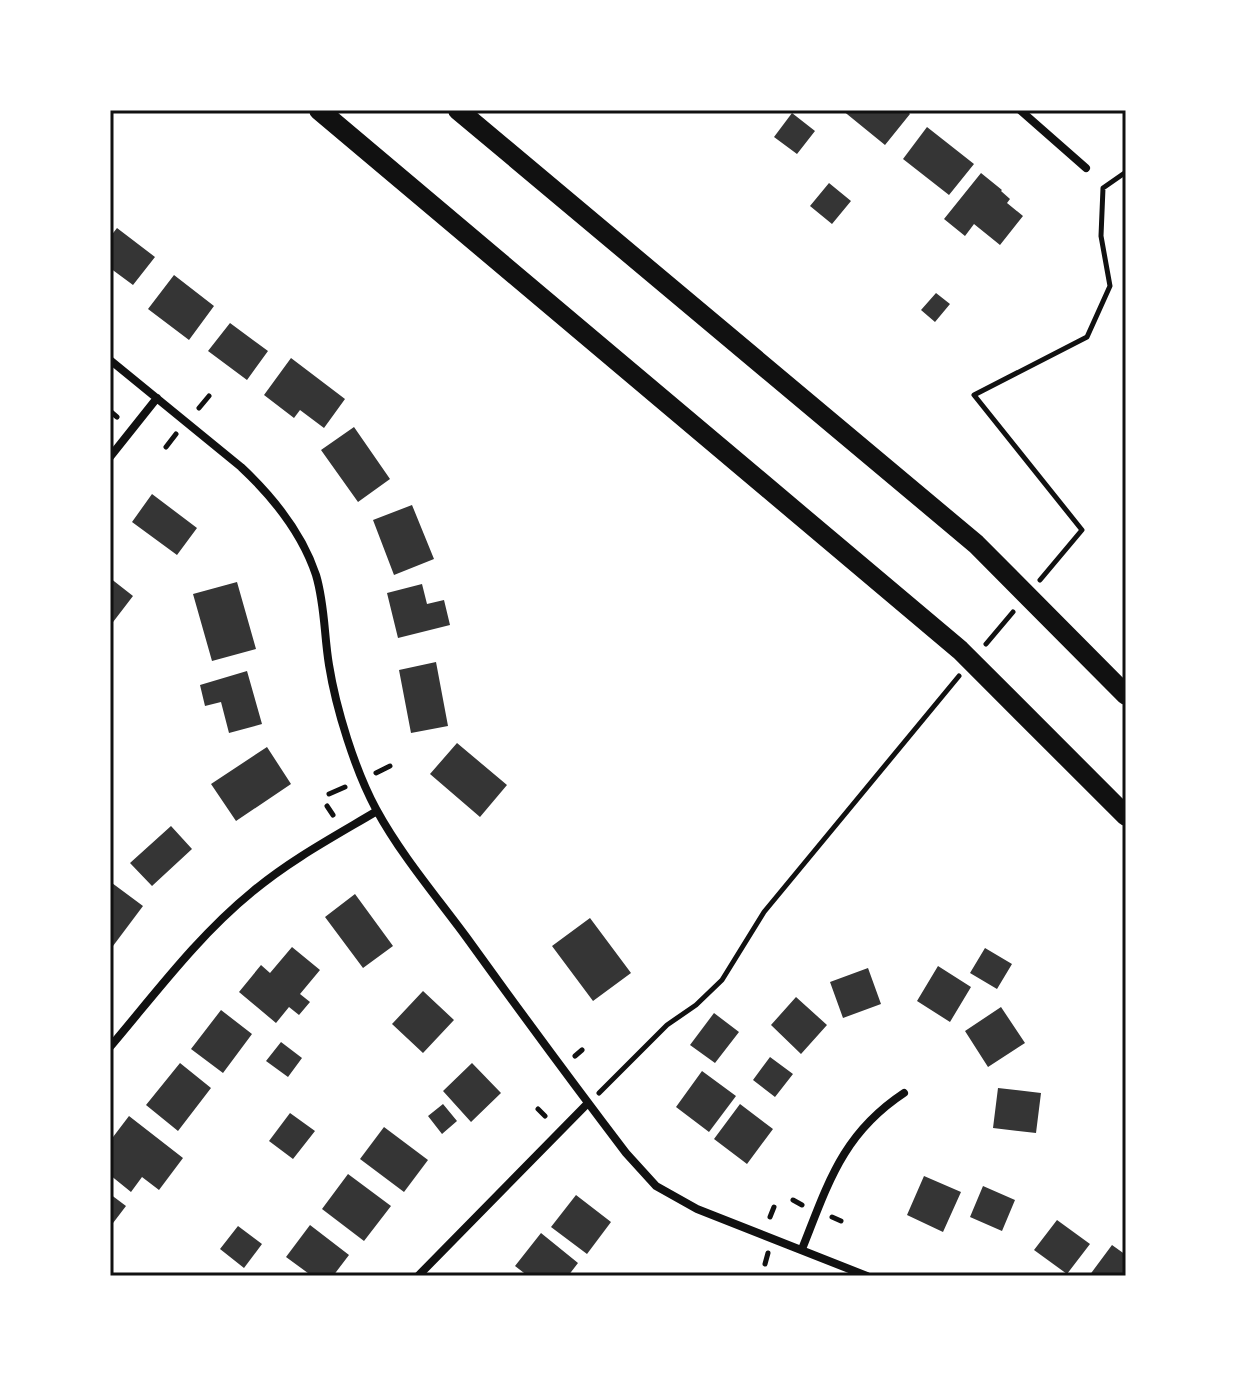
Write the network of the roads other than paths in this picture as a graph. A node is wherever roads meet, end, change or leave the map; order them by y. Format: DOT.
graph roads {
  1 [pos="319,110"];
  2 [pos="458,110"];
  3 [pos="1020,110"];
  4 [pos="1086,168"];
  5 [pos="110,360"];
  6 [pos="157,398"];
  7 [pos="110,457"];
  8 [pos="1126,695"];
  9 [pos="377,811"];
  10 [pos="1126,816"];
  11 [pos="110,1047"];
  12 [pos="904,1093"];
  13 [pos="588,1103"];
  14 [pos="802,1249"];
  15 [pos="418,1276"];
  16 [pos="867,1276"];
  1 -- 10 [label="highway"];
  2 -- 8 [label="highway"];
  3 -- 4 [label="street"];
  5 -- 6 [label="street"];
  6 -- 7 [label="street"];
  6 -- 9 [label="street"];
  9 -- 11 [label="street"];
  9 -- 13 [label="street"];
  12 -- 14 [label="street"];
  13 -- 14 [label="street"];
  13 -- 15 [label="street"];
  14 -- 16 [label="street"];
}
